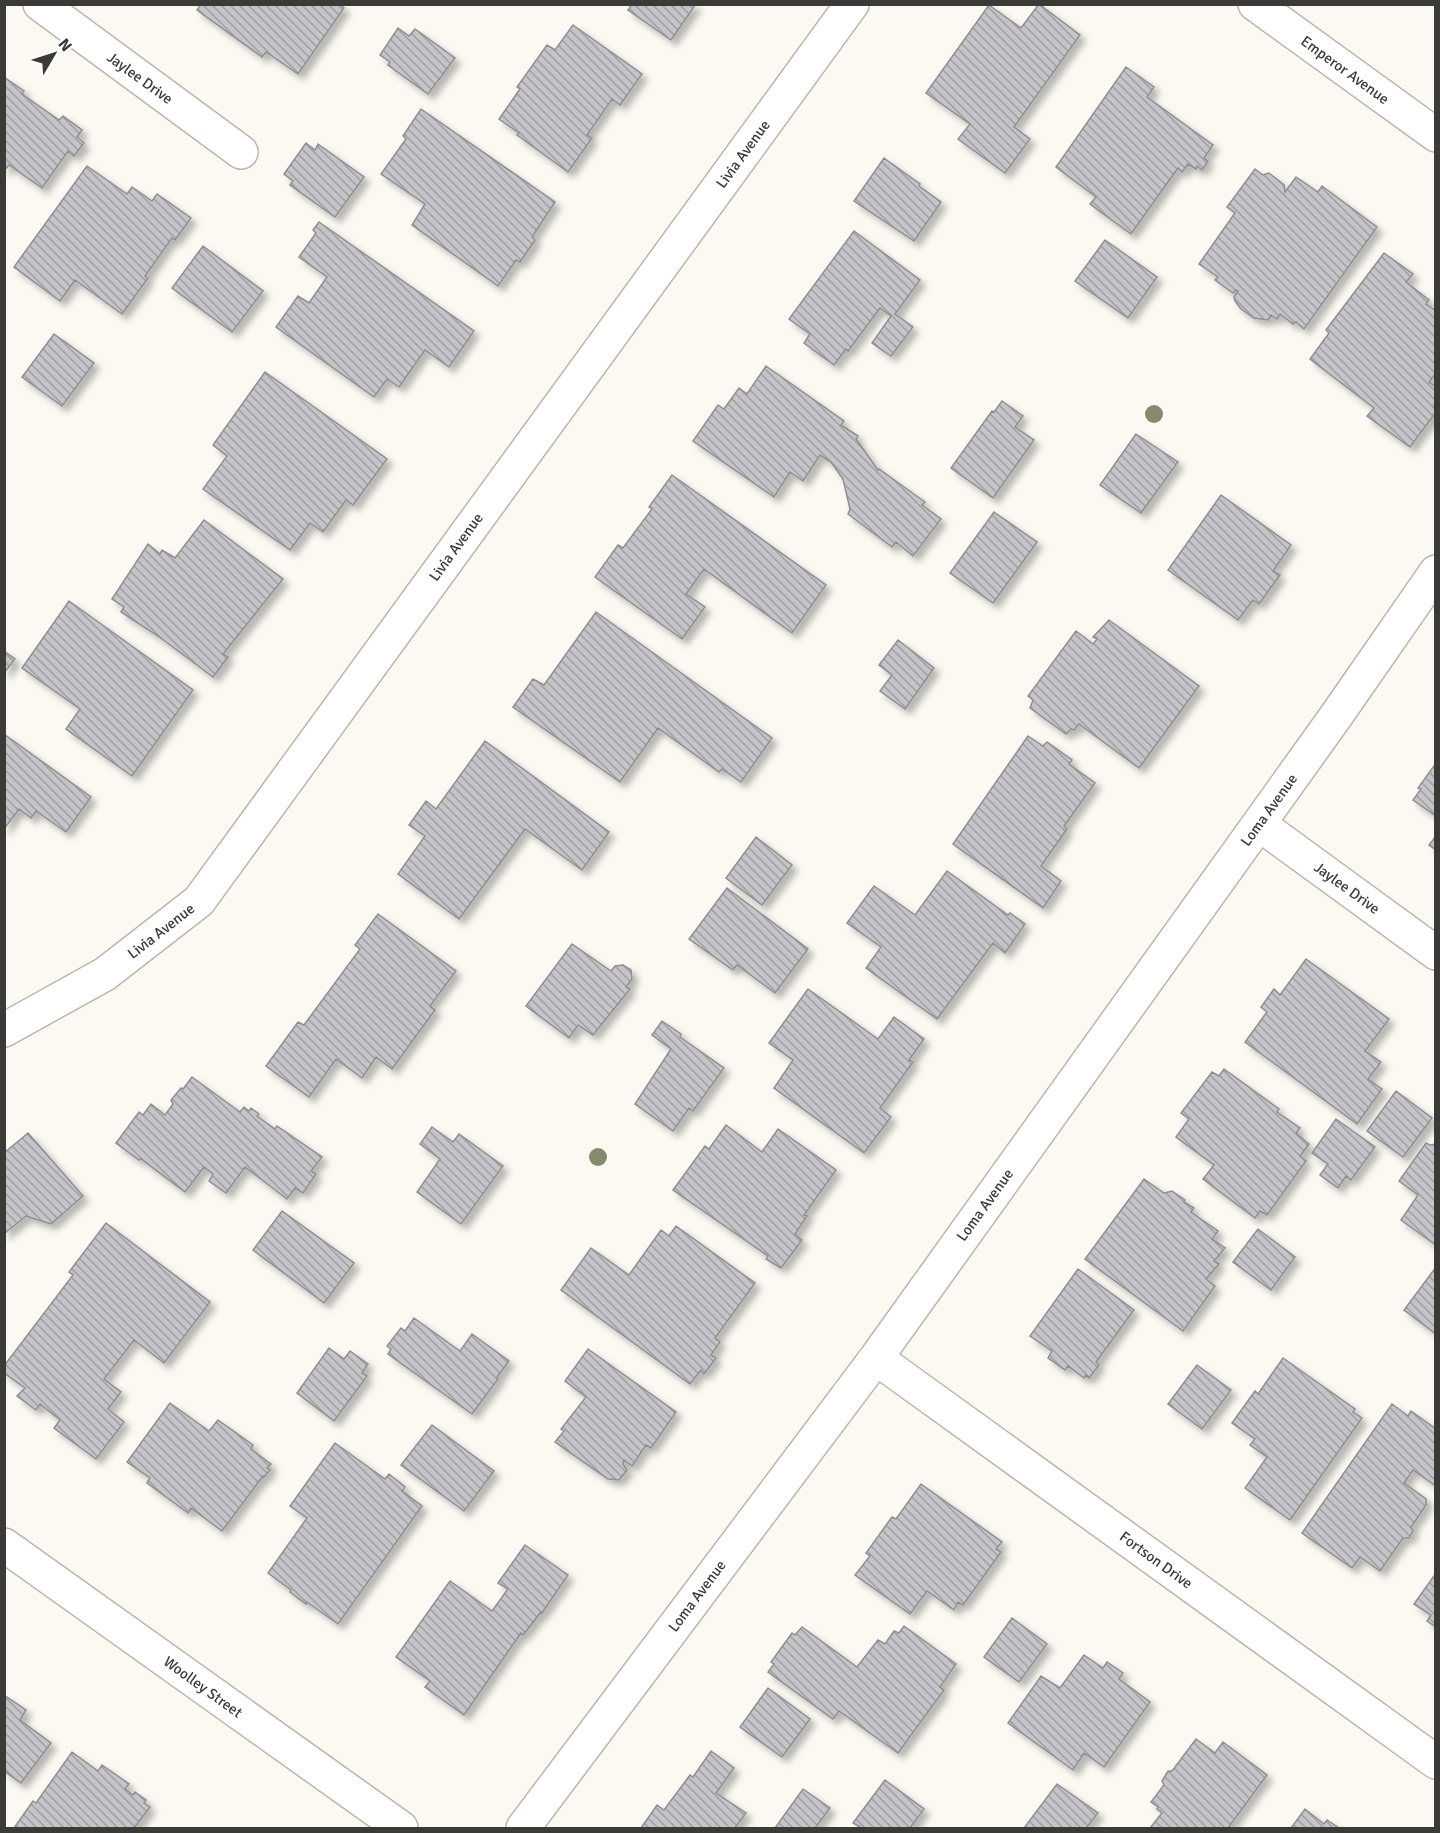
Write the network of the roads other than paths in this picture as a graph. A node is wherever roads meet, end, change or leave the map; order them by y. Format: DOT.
graph roads {
  1 [pos="40,4"];
  2 [pos="852,4"];
  3 [pos="1255,4"];
  4 [pos="1436,135"];
  5 [pos="241,152"];
  6 [pos="1436,572"];
  7 [pos="1259,824"];
  8 [pos="1436,953"];
  9 [pos="4,1030"];
  10 [pos="876,1358"];
  11 [pos="4,1545"];
  12 [pos="1436,1762"];
  13 [pos="401,1828"];
  14 [pos="523,1828"];
  1 -- 5 [label="street, Jaylee Drive"];
  2 -- 9 [label="street, Livia Avenue"];
  3 -- 4 [label="street, Emperor Avenue"];
  6 -- 7 [label="street, Loma Avenue"];
  7 -- 8 [label="street, Jaylee Drive"];
  7 -- 10 [label="street, Loma Avenue"];
  10 -- 12 [label="street, Fortson Drive"];
  10 -- 14 [label="street, Loma Avenue"];
  11 -- 13 [label="street, Woolley Street"];
}
